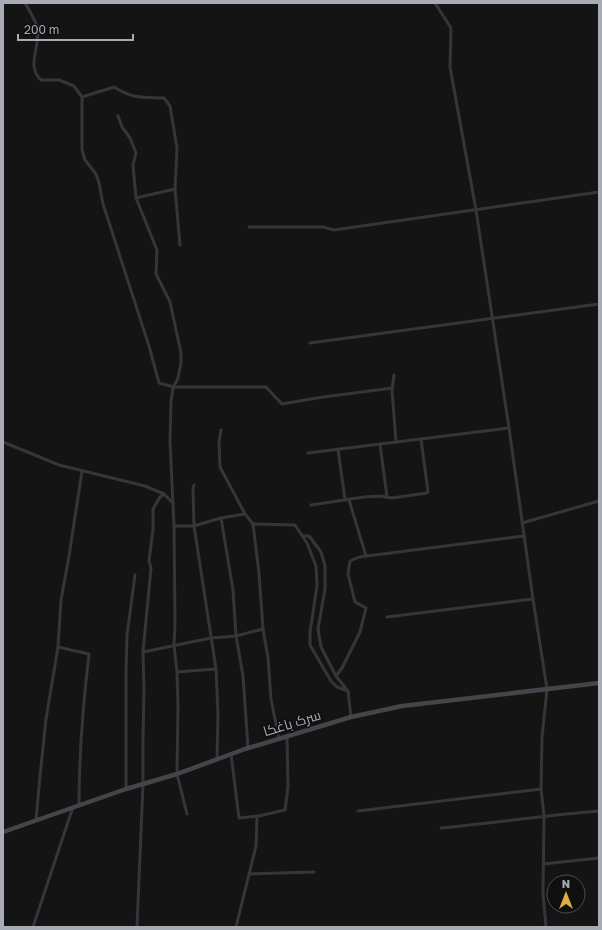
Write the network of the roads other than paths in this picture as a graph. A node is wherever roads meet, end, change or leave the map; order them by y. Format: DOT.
graph roads {
  1 [pos="25,3"];
  2 [pos="435,3"];
  3 [pos="82,97"];
  4 [pos="118,116"];
  5 [pos="175,189"];
  6 [pos="599,192"];
  7 [pos="136,198"];
  8 [pos="476,210"];
  9 [pos="249,227"];
  10 [pos="180,245"];
  11 [pos="599,304"];
  12 [pos="492,319"];
  13 [pos="310,343"];
  14 [pos="394,375"];
  15 [pos="174,387"];
  16 [pos="393,388"];
  17 [pos="509,428"];
  18 [pos="221,430"];
  19 [pos="421,438"];
  20 [pos="3,442"];
  21 [pos="396,442"];
  22 [pos="380,444"];
  23 [pos="338,449"];
  24 [pos="308,453"];
  25 [pos="82,471"];
  26 [pos="194,485"];
  27 [pos="164,494"];
  28 [pos="387,498"];
  29 [pos="345,500"];
  30 [pos="349,500"];
  31 [pos="599,501"];
  32 [pos="173,503"];
  33 [pos="311,505"];
  34 [pos="245,514"];
  35 [pos="221,518"];
  36 [pos="522,523"];
  37 [pos="253,524"];
  38 [pos="174,526"];
  39 [pos="194,526"];
  40 [pos="302,536"];
  41 [pos="524,536"];
  42 [pos="366,556"];
  43 [pos="135,576"];
  44 [pos="533,599"];
  45 [pos="387,617"];
  46 [pos="263,629"];
  47 [pos="236,636"];
  48 [pos="211,638"];
  49 [pos="174,645"];
  50 [pos="58,648"];
  51 [pos="143,652"];
  52 [pos="216,669"];
  53 [pos="176,672"];
  54 [pos="336,676"];
  55 [pos="599,684"];
  56 [pos="547,689"];
  57 [pos="348,691"];
  58 [pos="351,717"];
  59 [pos="287,736"];
  60 [pos="279,739"];
  61 [pos="248,748"];
  62 [pos="231,754"];
  63 [pos="217,759"];
  64 [pos="177,774"];
  65 [pos="143,784"];
  66 [pos="126,789"];
  67 [pos="541,789"];
  68 [pos="79,805"];
  69 [pos="74,808"];
  70 [pos="358,811"];
  71 [pos="599,811"];
  72 [pos="187,814"];
  73 [pos="544,815"];
  74 [pos="257,816"];
  75 [pos="36,820"];
  76 [pos="441,828"];
  77 [pos="3,832"];
  78 [pos="599,858"];
  79 [pos="543,864"];
  80 [pos="314,872"];
  81 [pos="250,874"];
  82 [pos="33,927"];
  83 [pos="137,927"];
  84 [pos="236,927"];
  85 [pos="546,927"];
  1 -- 3 [label="street"];
  2 -- 8 [label="street"];
  3 -- 5 [label="street"];
  3 -- 15 [label="street"];
  4 -- 7 [label="street"];
  5 -- 7 [label="street"];
  5 -- 10 [label="street"];
  6 -- 8 [label="street"];
  7 -- 15 [label="street"];
  8 -- 9 [label="street"];
  8 -- 12 [label="street"];
  11 -- 12 [label="street"];
  12 -- 13 [label="street"];
  12 -- 17 [label="street"];
  14 -- 16 [label="street"];
  15 -- 16 [label="street"];
  15 -- 32 [label="street"];
  16 -- 21 [label="street"];
  17 -- 19 [label="street"];
  17 -- 36 [label="street"];
  18 -- 34 [label="street"];
  19 -- 21 [label="street"];
  19 -- 28 [label="street"];
  20 -- 25 [label="street"];
  21 -- 22 [label="street"];
  22 -- 23 [label="street"];
  22 -- 28 [label="street"];
  23 -- 24 [label="street"];
  23 -- 29 [label="street"];
  25 -- 27 [label="street"];
  25 -- 50 [label="street"];
  26 -- 39 [label="street"];
  27 -- 32 [label="street"];
  27 -- 51 [label="street"];
  28 -- 30 [label="street"];
  29 -- 30 [label="street"];
  29 -- 33 [label="street"];
  30 -- 42 [label="street"];
  31 -- 36 [label="street"];
  32 -- 38 [label="street"];
  34 -- 35 [label="street"];
  34 -- 37 [label="street"];
  35 -- 39 [label="street"];
  35 -- 47 [label="street"];
  36 -- 41 [label="street"];
  37 -- 40 [label="street"];
  37 -- 46 [label="street"];
  38 -- 39 [label="street"];
  38 -- 49 [label="street"];
  39 -- 48 [label="street"];
  40 -- 54 [label="street"];
  40 -- 57 [label="street"];
  41 -- 42 [label="street"];
  41 -- 44 [label="street"];
  42 -- 54 [label="street"];
  43 -- 66 [label="street"];
  44 -- 45 [label="street"];
  44 -- 56 [label="street"];
  46 -- 47 [label="street"];
  46 -- 60 [label="street"];
  47 -- 48 [label="street"];
  47 -- 61 [label="street"];
  48 -- 49 [label="street"];
  48 -- 52 [label="street"];
  49 -- 51 [label="street"];
  49 -- 53 [label="street"];
  50 -- 68 [label="street"];
  50 -- 75 [label="street"];
  51 -- 65 [label="street"];
  52 -- 53 [label="street"];
  52 -- 63 [label="street"];
  53 -- 64 [label="street"];
  54 -- 57 [label="street"];
  55 -- 56 [label="street, سرک باغکا"];
  56 -- 58 [label="street, سرک باغکا"];
  56 -- 67 [label="street"];
  57 -- 58 [label="street"];
  58 -- 59 [label="street, سرک باغکا"];
  59 -- 60 [label="street, سرک باغکا"];
  59 -- 74 [label="street"];
  60 -- 61 [label="street, سرک باغکا"];
  61 -- 62 [label="street, سرک باغکا"];
  62 -- 63 [label="street, سرک باغکا"];
  62 -- 74 [label="street"];
  63 -- 64 [label="street, سرک باغکا"];
  64 -- 65 [label="street, سرک باغکا"];
  64 -- 72 [label="street"];
  65 -- 66 [label="street, سرک باغکا"];
  65 -- 83 [label="street"];
  66 -- 68 [label="street, سرک باغکا"];
  67 -- 70 [label="street"];
  67 -- 73 [label="street"];
  68 -- 69 [label="street, سرک باغکا"];
  69 -- 75 [label="street, سرک باغکا"];
  69 -- 82 [label="street"];
  71 -- 73 [label="street"];
  73 -- 76 [label="street"];
  73 -- 79 [label="street"];
  74 -- 81 [label="street"];
  75 -- 77 [label="street, سرک باغکا"];
  78 -- 79 [label="street"];
  79 -- 85 [label="street"];
  80 -- 81 [label="street"];
  81 -- 84 [label="street"];
}
